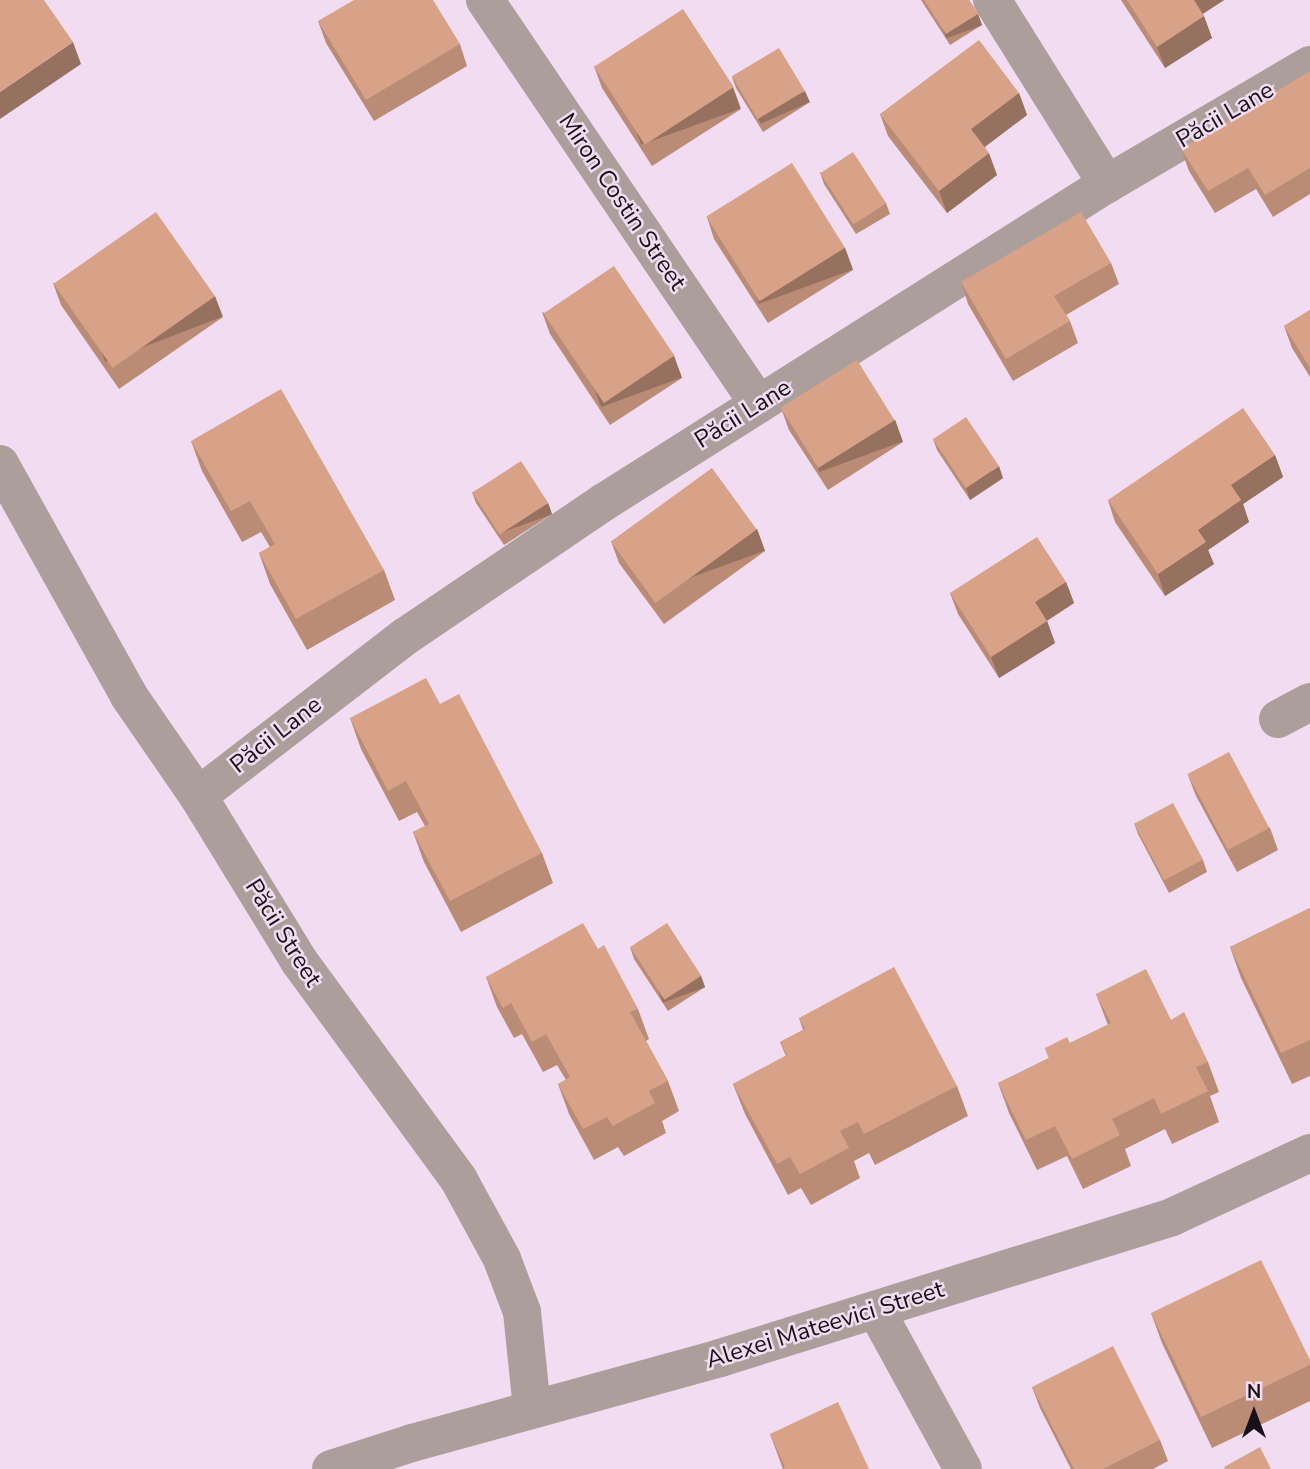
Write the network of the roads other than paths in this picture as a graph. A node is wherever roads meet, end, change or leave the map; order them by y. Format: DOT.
graph roads {
  1 [pos="485,0"];
  2 [pos="992,0"];
  3 [pos="1310,65"];
  4 [pos="1107,184"];
  5 [pos="759,404"];
  6 [pos="0,464"];
  7 [pos="0,507"];
  8 [pos="60,576"];
  9 [pos="198,796"];
  10 [pos="1310,1153"];
  11 [pos="876,1310"];
  12 [pos="532,1409"];
  13 [pos="331,1469"];
  14 [pos="962,1469"];
  1 -- 5 [label="street, Miron Costin Street"];
  2 -- 4 [label="street"];
  3 -- 4 [label="street, Păcii Lane"];
  4 -- 5 [label="street, Păcii Lane"];
  5 -- 9 [label="street, Păcii Lane"];
  6 -- 8 [label="street, Păcii Street"];
  7 -- 8 [label="street"];
  8 -- 9 [label="street, Păcii Street"];
  9 -- 12 [label="street, Păcii Street"];
  10 -- 11 [label="street, Alexei Mateevici Street"];
  11 -- 12 [label="street, Alexei Mateevici Street"];
  11 -- 14 [label="street"];
  12 -- 13 [label="street, Alexei Mateevici Street"];
}
